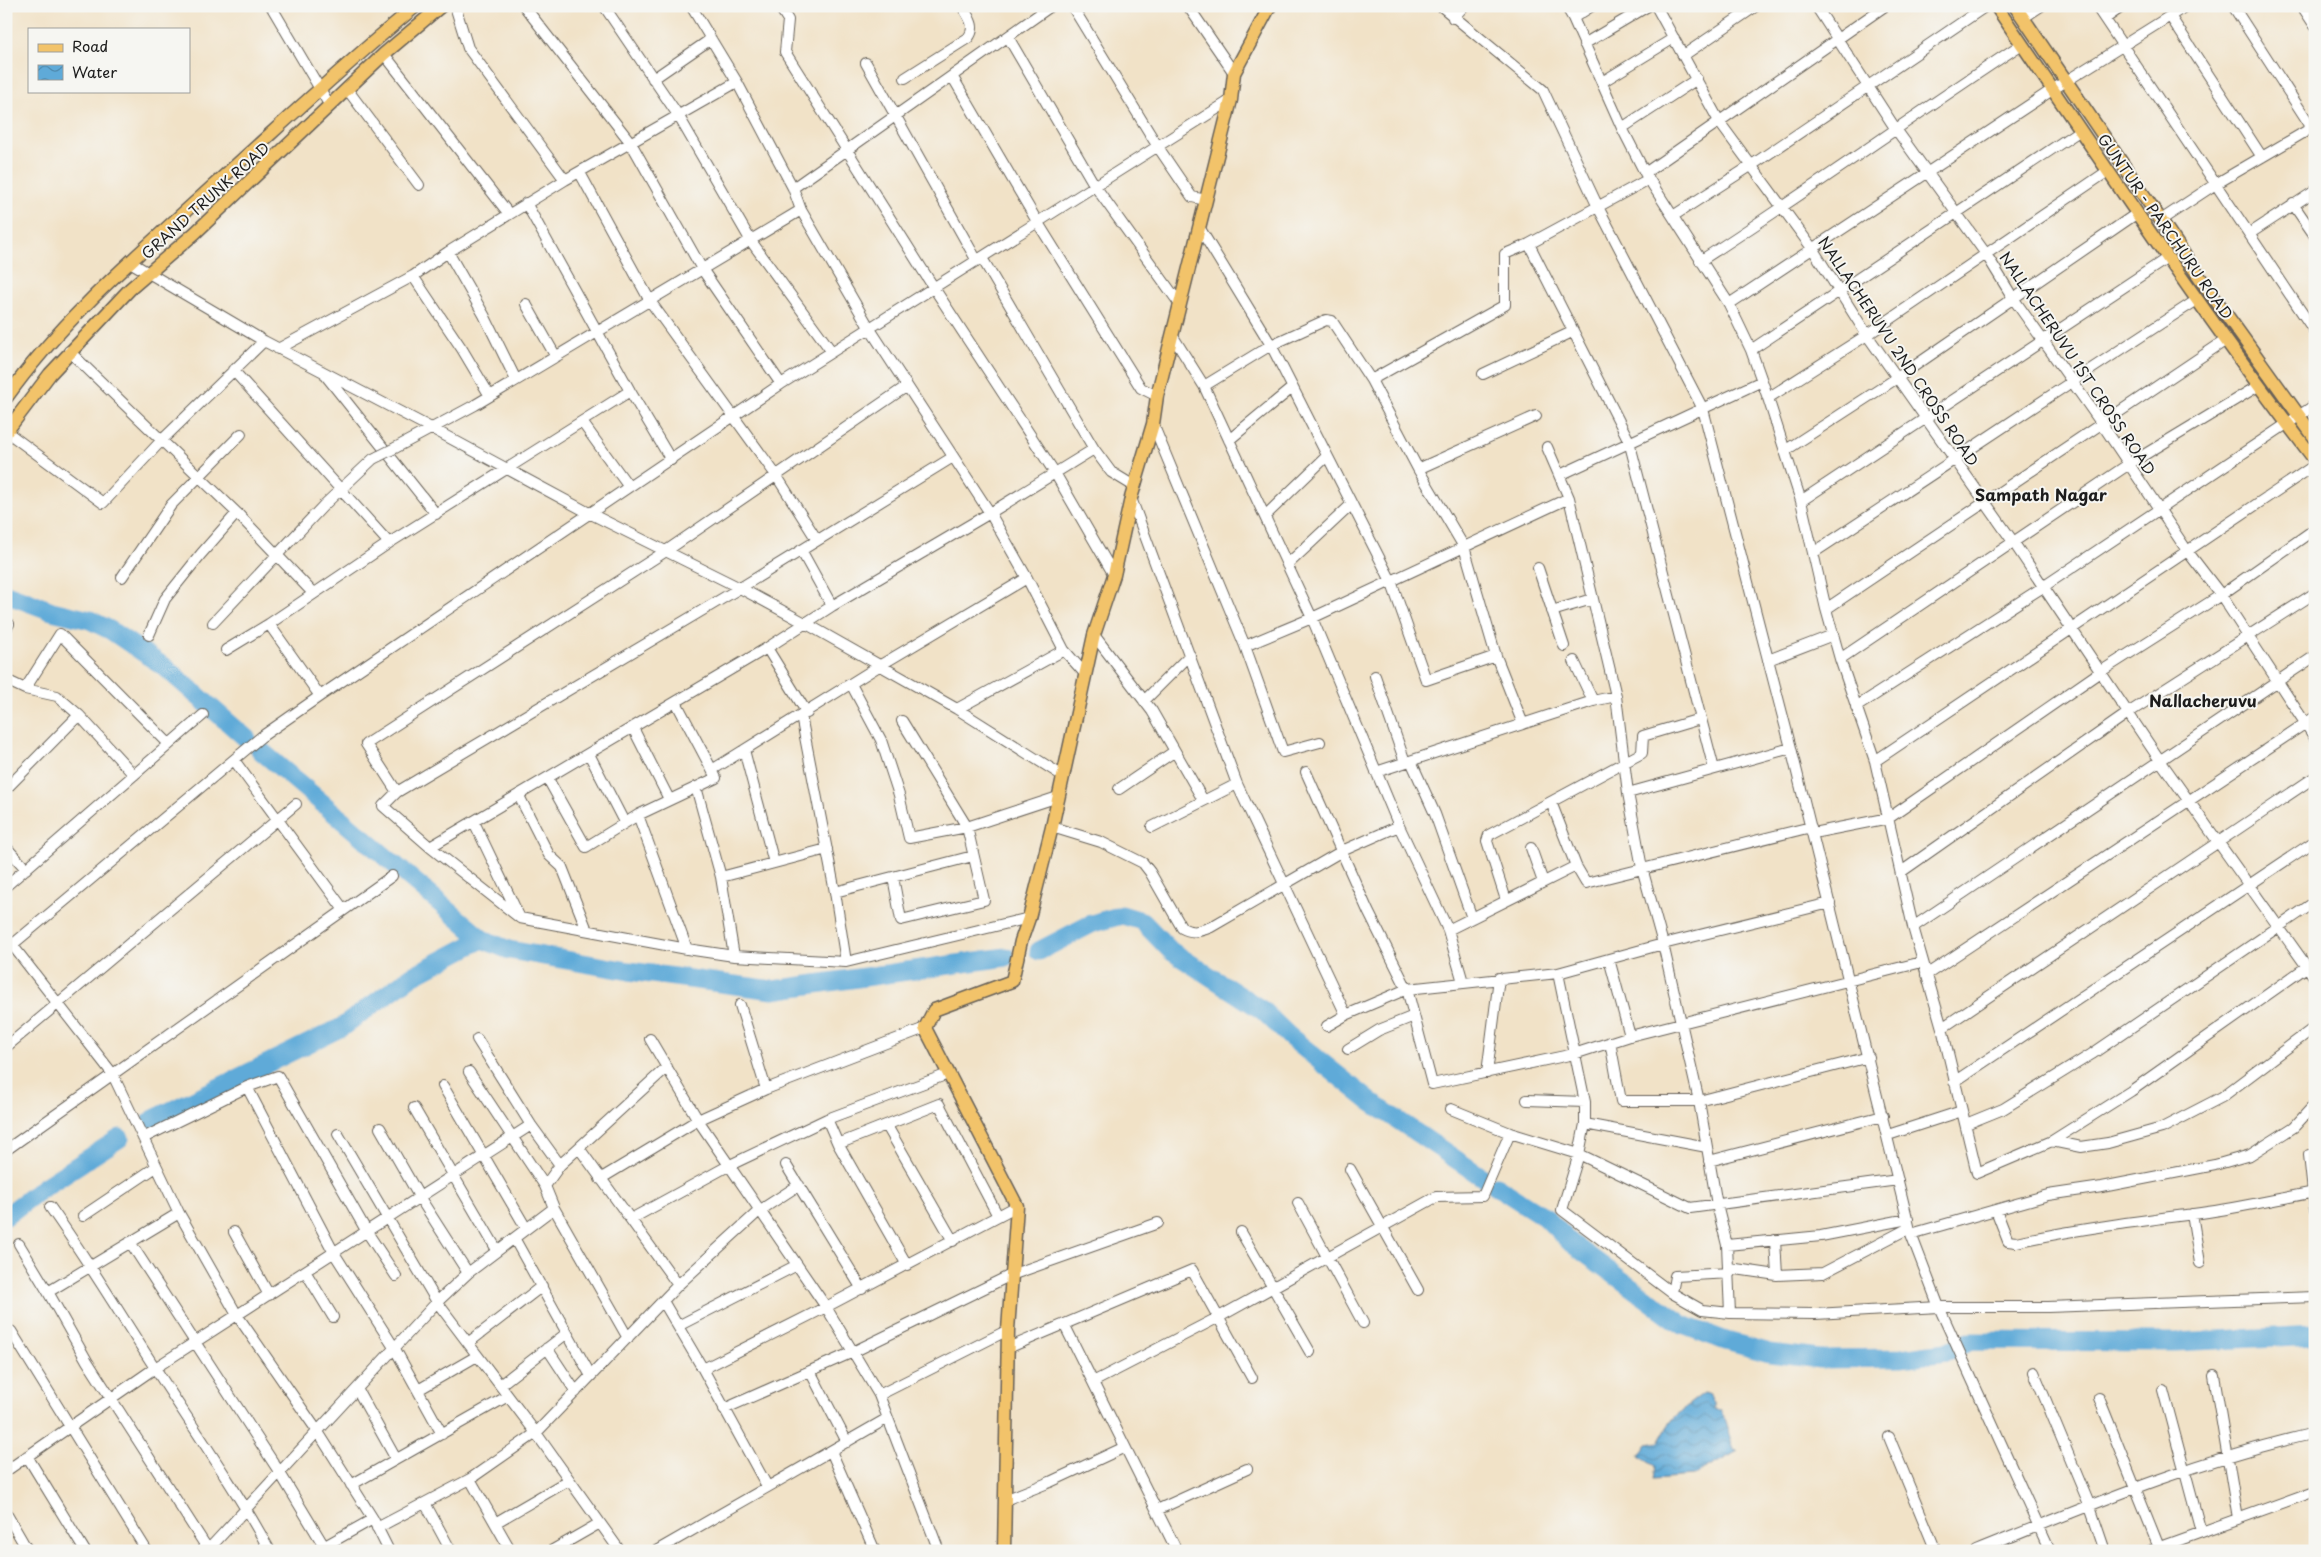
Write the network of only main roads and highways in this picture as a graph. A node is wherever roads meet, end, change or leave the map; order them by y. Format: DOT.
graph roads {
  1 [pos="416,6"];
  2 [pos="441,6"];
  3 [pos="1996,6"];
  4 [pos="2015,6"];
  5 [pos="1269,7"];
  6 [pos="6,398"];
  7 [pos="6,432"];
  8 [pos="2315,438"];
  9 [pos="2315,460"];
  10 [pos="1004,1551"];
  1 -- 6 [label="main road, GRAND TRUNK ROAD"];
  2 -- 7 [label="main road, GRAND TRUNK ROAD"];
  3 -- 9 [label="main road, GUNTUR - PARCHURU ROAD"];
  4 -- 8 [label="main road, GUNTUR - PARCHURU ROAD"];
  5 -- 10 [label="main road"];
}
